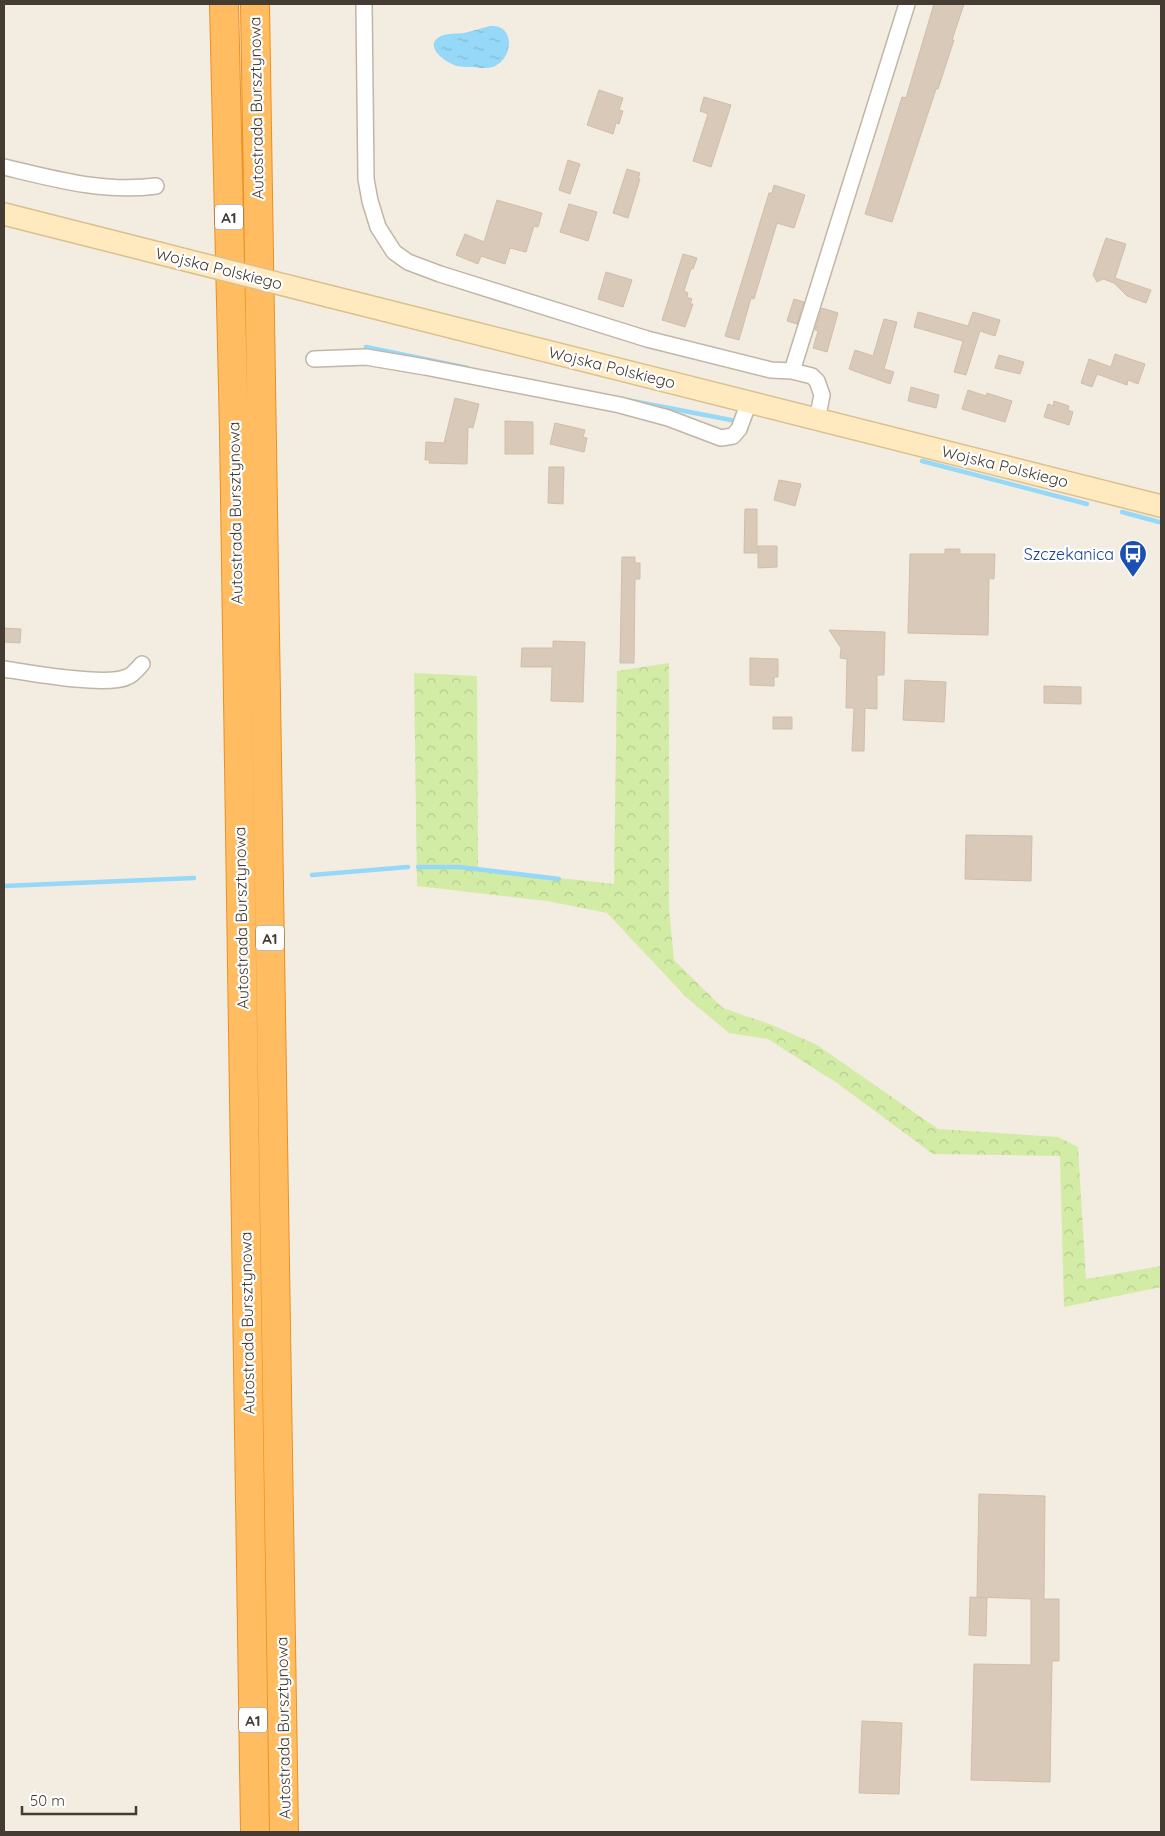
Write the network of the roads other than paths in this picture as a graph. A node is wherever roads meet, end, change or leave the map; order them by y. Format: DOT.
graph roads {
  1 [pos="224,4"];
  2 [pos="255,4"];
  3 [pos="364,4"];
  4 [pos="907,4"];
  5 [pos="4,167"];
  6 [pos="156,186"];
  7 [pos="4,214"];
  8 [pos="314,359"];
  9 [pos="792,371"];
  10 [pos="749,402"];
  11 [pos="817,420"];
  12 [pos="1161,506"];
  13 [pos="142,664"];
  14 [pos="4,669"];
  15 [pos="255,1832"];
  16 [pos="284,1832"];
  1 -- 15 [label="highway, Autostrada Bursztynowa / A1"];
  2 -- 16 [label="highway, Autostrada Bursztynowa / A1"];
  3 -- 9 [label="street"];
  4 -- 9 [label="street"];
  5 -- 6 [label="street"];
  7 -- 10 [label="main road, Wojska Polskiego, bridge"];
  8 -- 10 [label="street"];
  9 -- 11 [label="street"];
  10 -- 11 [label="main road, Wojska Polskiego"];
  11 -- 12 [label="main road, Wojska Polskiego"];
  13 -- 14 [label="street"];
}
